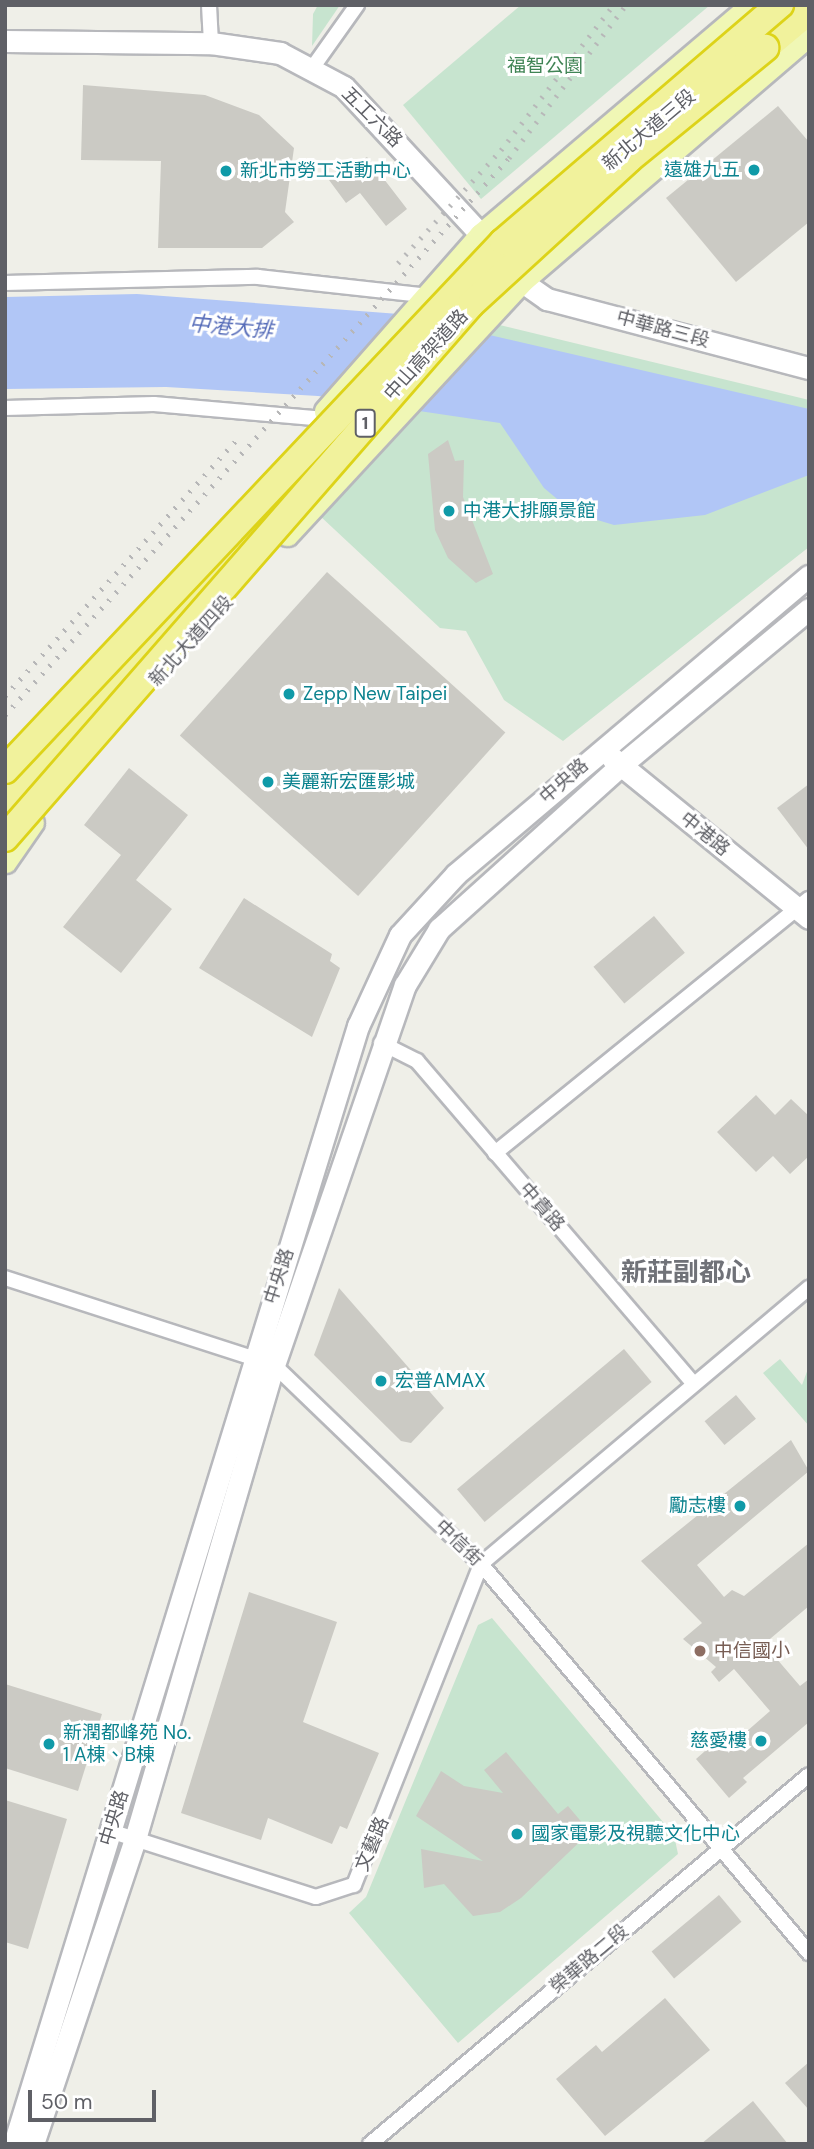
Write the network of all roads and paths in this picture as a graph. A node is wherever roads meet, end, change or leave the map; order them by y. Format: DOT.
graph roads {
  1 [pos="209,5"];
  2 [pos="357,5"];
  3 [pos="752,5"];
  4 [pos="780,5"];
  5 [pos="800,5"];
  6 [pos="809,11"];
  7 [pos="809,34"];
  8 [pos="5,41"];
  9 [pos="211,43"];
  10 [pos="313,67"];
  11 [pos="481,235"];
  12 [pos="502,259"];
  13 [pos="480,280"];
  14 [pos="521,281"];
  15 [pos="5,283"];
  16 [pos="429,296"];
  17 [pos="453,311"];
  18 [pos="809,368"];
  19 [pos="5,408"];
  20 [pos="332,416"];
  21 [pos="386,424"];
  22 [pos="809,576"];
  23 [pos="809,609"];
  24 [pos="601,749"];
  25 [pos="5,758"];
  26 [pos="621,765"];
  27 [pos="5,771"];
  28 [pos="5,804"];
  29 [pos="5,838"];
  30 [pos="5,861"];
  31 [pos="805,909"];
  32 [pos="381,1043"];
  33 [pos="495,1153"];
  34 [pos="5,1278"];
  35 [pos="809,1288"];
  36 [pos="253,1357"];
  37 [pos="274,1365"];
  38 [pos="693,1383"];
  39 [pos="481,1564"];
  40 [pos="809,1775"];
  41 [pos="110,1830"];
  42 [pos="135,1839"];
  43 [pos="719,1849"];
  44 [pos="809,1953"];
  45 [pos="14,2144"];
  46 [pos="33,2144"];
  47 [pos="370,2144"];
  1 -- 9 [label="street"];
  2 -- 10 [label="street"];
  3 -- 11 [label="main road, 新北大道三段 / 1"];
  4 -- 27 [label="highway, 中山高架道路 / 1, bridge"];
  5 -- 12 [label="main road, 新北大道三段 / 1"];
  6 -- 29 [label="highway, 中山高架道路 / 1, bridge"];
  7 -- 14 [label="main road, 新北大道三段 / 1"];
  8 -- 9 [label="street, 五工六路"];
  9 -- 10 [label="street, 五工六路"];
  10 -- 11 [label="street, 五工六路"];
  11 -- 12 [label="street, 五工六路"];
  11 -- 16 [label="main road, 新北大道四段 / 1"];
  12 -- 13 [label="main road, 新北大道四段 / 1"];
  12 -- 14 [label="street, 五工六路"];
  13 -- 17 [label="main road, 新北大道四段 / 1"];
  13 -- 20 [label="main road, 新北大道四段 / 1, bridge"];
  14 -- 18 [label="street, 中華路三段"];
  14 -- 21 [label="main road, 新北大道四段 / 1"];
  15 -- 16 [label="street"];
  16 -- 20 [label="main road, 新北大道四段 / 1"];
  17 -- 20 [label="main road, 新北大道四段 / 1"];
  17 -- 21 [label="main road, 新北大道四段 / 1, bridge"];
  19 -- 20 [label="street"];
  20 -- 21 [label="street"];
  20 -- 25 [label="main road, 新北大道四段 / 1"];
  20 -- 28 [label="highway"];
  21 -- 30 [label="main road, 新北大道四段 / 1"];
  22 -- 24 [label="street, 中央路"];
  23 -- 26 [label="street, 中央路"];
  24 -- 26 [label="street, 中港路"];
  24 -- 36 [label="street, 中央路"];
  26 -- 31 [label="street, 中港路"];
  26 -- 32 [label="street, 中央路"];
  31 -- 33 [label="street"];
  32 -- 33 [label="street, 中貴路"];
  32 -- 37 [label="street, 中央路"];
  33 -- 38 [label="street, 中貴路"];
  34 -- 36 [label="street, 中信街"];
  35 -- 38 [label="street"];
  36 -- 37 [label="street, 中信街"];
  36 -- 41 [label="street, 中央路"];
  37 -- 39 [label="street, 中信街"];
  37 -- 42 [label="street, 中央路"];
  38 -- 39 [label="street"];
  39 -- 42 [label="street, 文藝路"];
  39 -- 43 [label="street, 中信街"];
  40 -- 43 [label="street, 榮華路二段"];
  41 -- 42 [label="street, 文藝路"];
  41 -- 45 [label="street, 中央路"];
  42 -- 46 [label="street, 中央路"];
  43 -- 44 [label="street, 中信街"];
  43 -- 47 [label="street, 榮華路二段"];
}
